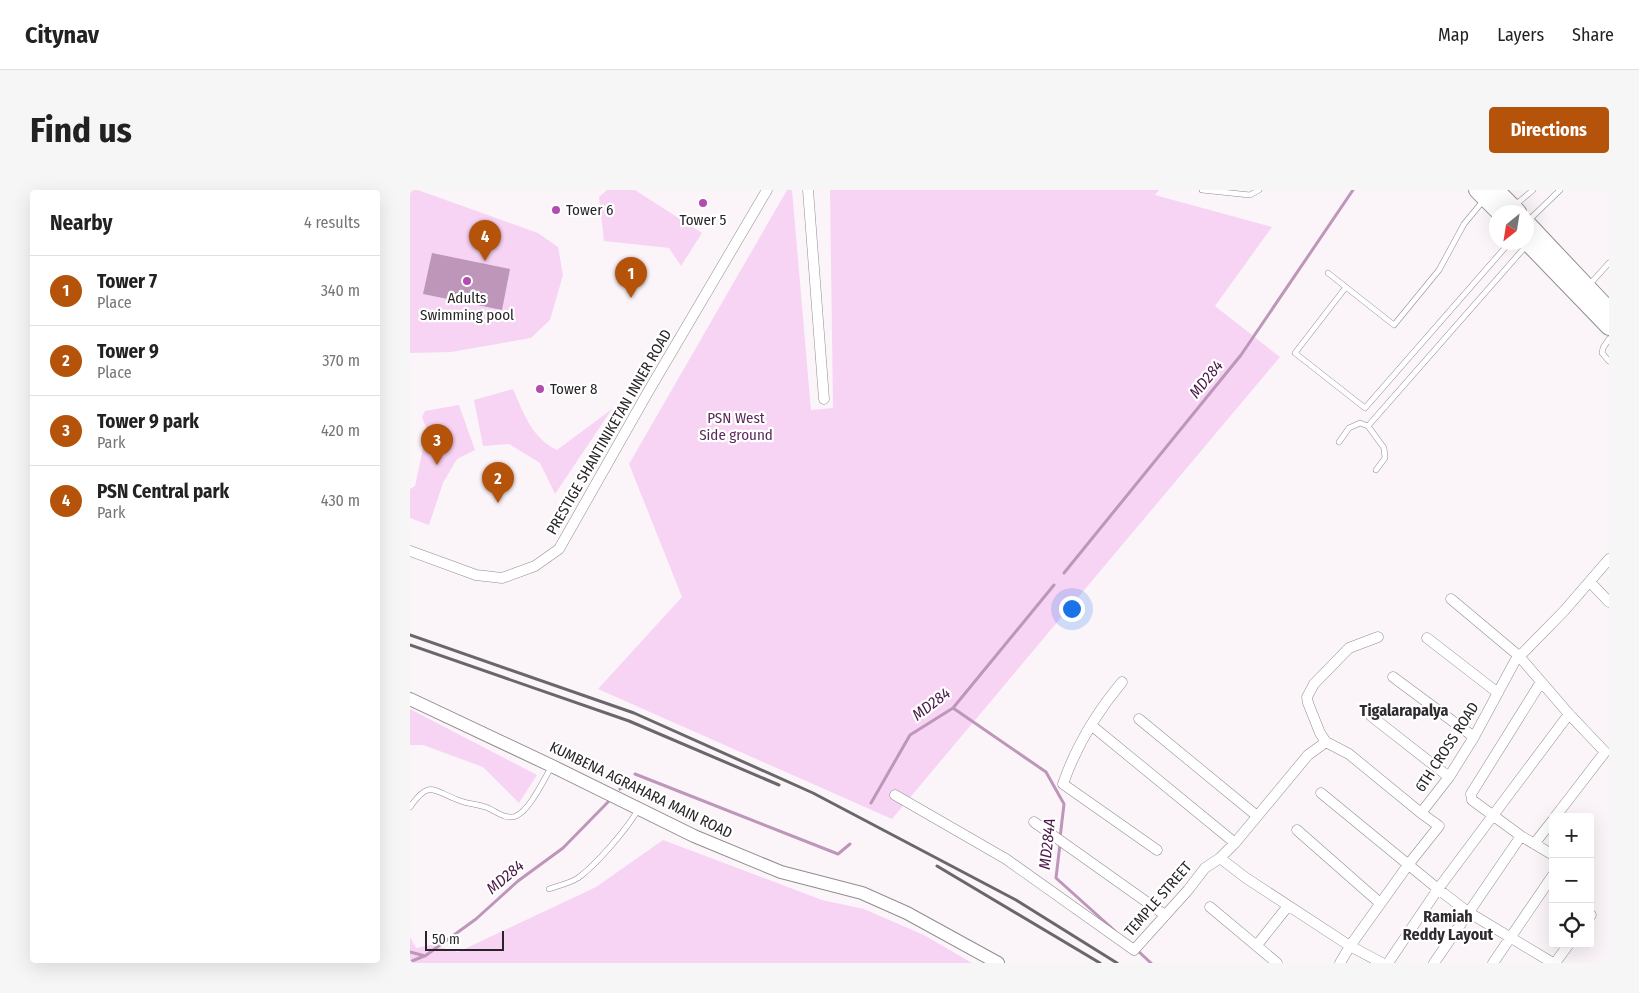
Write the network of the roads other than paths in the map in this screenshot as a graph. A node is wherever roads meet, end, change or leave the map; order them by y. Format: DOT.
graph roads {
  1 [pos="767,190"];
  2 [pos="808,190"];
  3 [pos="1202,190"];
  4 [pos="1259,190"];
  5 [pos="1533,190"];
  6 [pos="1560,190"];
  7 [pos="1486,193"];
  8 [pos="1502,205"];
  9 [pos="1517,205"];
  10 [pos="1534,215"];
  11 [pos="1534,230"];
  12 [pos="1534,248"];
  13 [pos="1503,250"];
  14 [pos="1521,250"];
  15 [pos="1609,263"];
  16 [pos="1328,273"];
  17 [pos="1346,287"];
  18 [pos="1587,287"];
  19 [pos="1609,310"];
  20 [pos="1609,327"];
  21 [pos="1609,339"];
  22 [pos="1609,361"];
  23 [pos="824,400"];
  24 [pos="1368,426"];
  25 [pos="1339,442"];
  26 [pos="1376,470"];
  27 [pos="410,551"];
  28 [pos="1609,559"];
  29 [pos="1590,582"];
  30 [pos="1451,599"];
  31 [pos="1609,602"];
  32 [pos="1378,637"];
  33 [pos="1427,638"];
  34 [pos="1519,656"];
  35 [pos="1393,678"];
  36 [pos="1122,682"];
  37 [pos="1542,682"];
  38 [pos="1498,693"];
  39 [pos="410,699"];
  40 [pos="1569,714"];
  41 [pos="1371,716"];
  42 [pos="1139,719"];
  43 [pos="1091,725"];
  44 [pos="1474,737"];
  45 [pos="1326,742"];
  46 [pos="552,766"];
  47 [pos="1448,777"];
  48 [pos="1321,793"];
  49 [pos="895,795"];
  50 [pos="410,808"];
  51 [pos="638,810"];
  52 [pos="1421,813"];
  53 [pos="1558,813"];
  54 [pos="1257,816"];
  55 [pos="1494,816"];
  56 [pos="1034,822"];
  57 [pos="1549,825"];
  58 [pos="1297,830"];
  59 [pos="1521,836"];
  60 [pos="1235,843"];
  61 [pos="1534,844"];
  62 [pos="1157,850"];
  63 [pos="1549,853"];
  64 [pos="1220,858"];
  65 [pos="1408,865"];
  66 [pos="1549,882"];
  67 [pos="549,889"];
  68 [pos="1438,889"];
  69 [pos="1380,903"];
  70 [pos="1288,906"];
  71 [pos="1210,907"];
  72 [pos="1468,912"];
  73 [pos="1165,915"];
  74 [pos="1510,938"];
  75 [pos="1257,945"];
  76 [pos="1350,946"];
  77 [pos="1566,948"];
  78 [pos="998,963"];
  79 [pos="1276,963"];
  80 [pos="1340,963"];
  81 [pos="1382,963"];
  82 [pos="1388,963"];
  83 [pos="1434,963"];
  84 [pos="1493,963"];
  85 [pos="1554,963"];
  1 -- 27 [label="street, PRESTIGE SHANTINIKETAN INNER ROAD"];
  2 -- 23 [label="street"];
  3 -- 4 [label="lane"];
  5 -- 9 [label="lane"];
  6 -- 10 [label="lane"];
  7 -- 8 [label="main road"];
  7 -- 17 [label="lane"];
  11 -- 18 [label="main road"];
  12 -- 20 [label="main road"];
  13 -- 17 [label="lane"];
  14 -- 24 [label="lane"];
  15 -- 18 [label="lane"];
  16 -- 17 [label="lane"];
  18 -- 19 [label="main road"];
  21 -- 22 [label="lane"];
  24 -- 25 [label="lane"];
  24 -- 26 [label="lane"];
  28 -- 29 [label="street, 6TH CROSS ROAD"];
  29 -- 31 [label="street"];
  29 -- 34 [label="street, 6TH CROSS ROAD"];
  30 -- 34 [label="street"];
  32 -- 45 [label="street"];
  33 -- 38 [label="street"];
  34 -- 37 [label="street"];
  34 -- 38 [label="street, 6TH CROSS ROAD"];
  35 -- 44 [label="street"];
  36 -- 43 [label="street"];
  37 -- 40 [label="street"];
  37 -- 55 [label="street"];
  38 -- 44 [label="street, 6TH CROSS ROAD"];
  39 -- 46 [label="street, KUMBENA AGRAHARA MAIN ROAD"];
  40 -- 53 [label="street"];
  40 -- 55 [label="street"];
  41 -- 47 [label="street"];
  42 -- 54 [label="street"];
  43 -- 60 [label="street"];
  43 -- 62 [label="street"];
  44 -- 47 [label="street, 6TH CROSS ROAD"];
  45 -- 52 [label="street"];
  45 -- 54 [label="street, TEMPLE STREET"];
  46 -- 50 [label="lane"];
  46 -- 51 [label="street, KUMBENA AGRAHARA MAIN ROAD"];
  47 -- 52 [label="street, 6TH CROSS ROAD"];
  48 -- 65 [label="street"];
  49 -- 73 [label="street, TEMPLE STREET"];
  51 -- 67 [label="lane"];
  51 -- 78 [label="street, KUMBENA AGRAHARA MAIN ROAD"];
  52 -- 65 [label="street, 6TH CROSS ROAD"];
  54 -- 60 [label="street, TEMPLE STREET"];
  55 -- 59 [label="street"];
  55 -- 68 [label="street"];
  56 -- 73 [label="street"];
  57 -- 61 [label="street"];
  58 -- 69 [label="street"];
  59 -- 61 [label="street"];
  59 -- 72 [label="street"];
  60 -- 64 [label="street, TEMPLE STREET"];
  61 -- 63 [label="street"];
  64 -- 70 [label="street"];
  64 -- 73 [label="street, TEMPLE STREET"];
  65 -- 68 [label="street"];
  65 -- 69 [label="street, 6TH CROSS ROAD"];
  66 -- 74 [label="street"];
  68 -- 72 [label="street"];
  68 -- 82 [label="street"];
  69 -- 76 [label="street, 6TH CROSS ROAD"];
  70 -- 75 [label="street"];
  70 -- 76 [label="street"];
  71 -- 75 [label="street"];
  72 -- 74 [label="street"];
  72 -- 83 [label="street"];
  74 -- 84 [label="street"];
  74 -- 85 [label="street"];
  75 -- 79 [label="street"];
  76 -- 80 [label="street, 6TH CROSS ROAD"];
  76 -- 81 [label="street"];
  77 -- 85 [label="street"];
}
